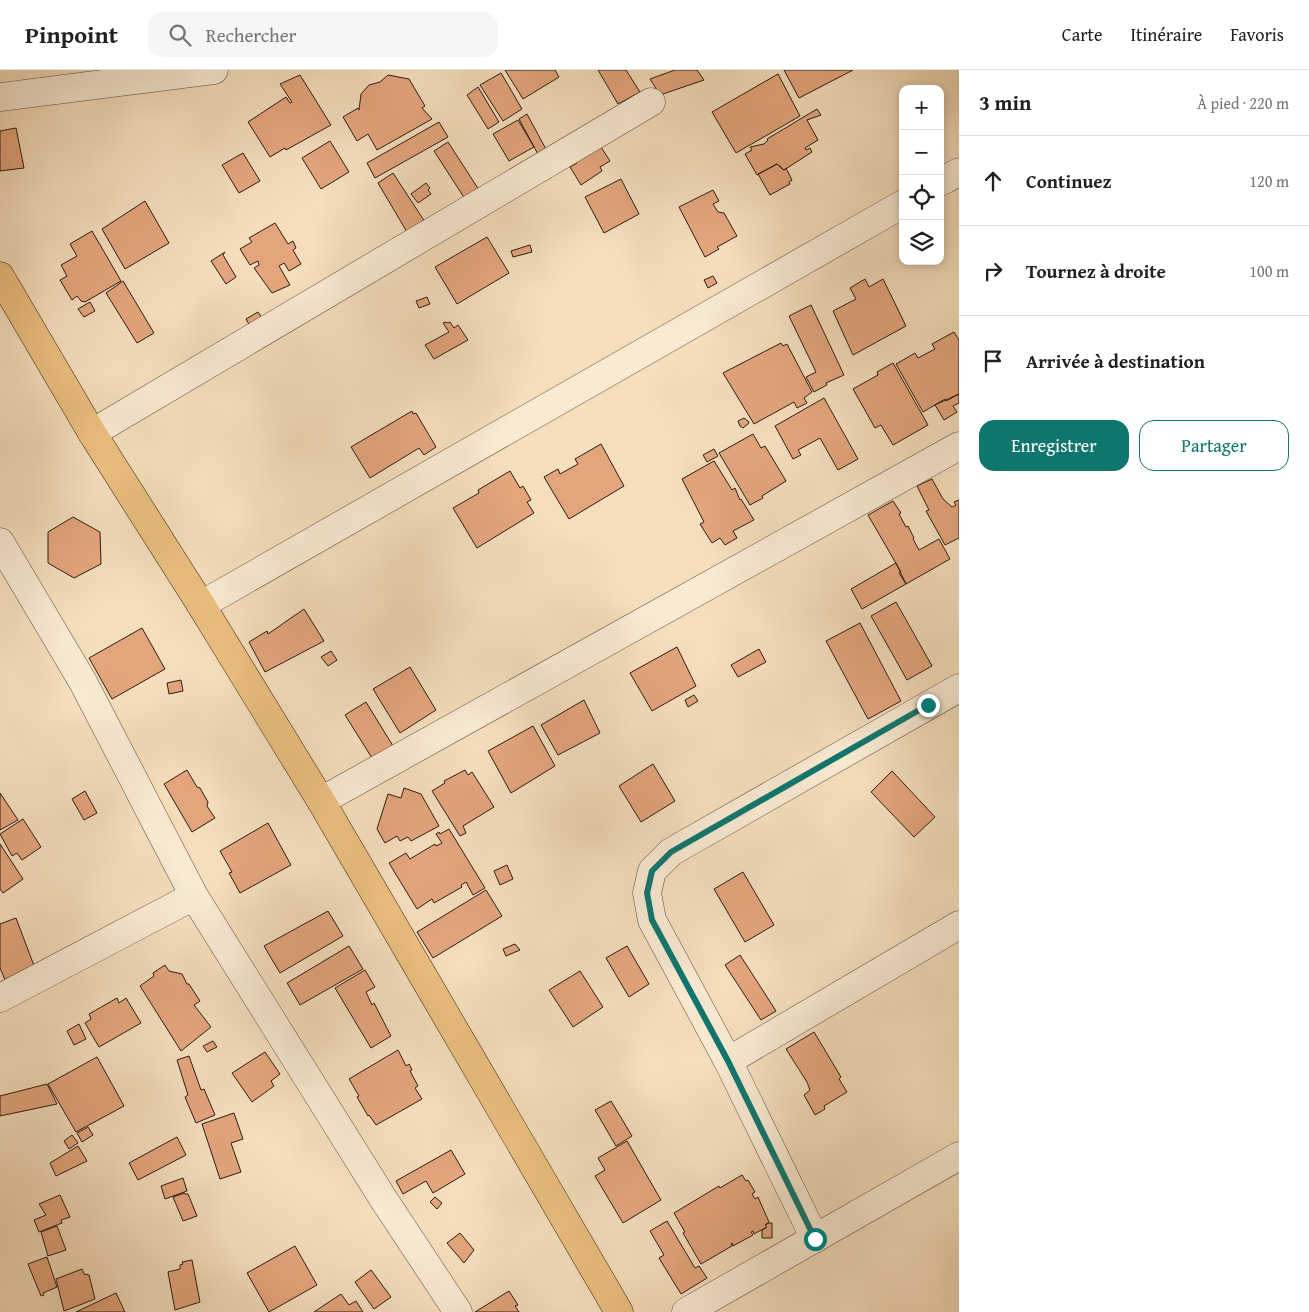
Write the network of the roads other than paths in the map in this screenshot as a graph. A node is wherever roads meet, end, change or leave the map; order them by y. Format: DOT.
graph roads {
  1 [pos="214,70"];
  2 [pos="0,97"];
  3 [pos="651,102"];
  4 [pos="959,172"];
  5 [pos="944,180"];
  6 [pos="899,206"];
  7 [pos="0,276"];
  8 [pos="92,433"];
  9 [pos="959,446"];
  10 [pos="0,542"];
  11 [pos="201,605"];
  12 [pos="959,688"];
  13 [pos="321,801"];
  14 [pos="194,896"];
  15 [pos="959,925"];
  16 [pos="0,998"];
  17 [pos="728,1061"];
  18 [pos="959,1156"];
  19 [pos="815,1239"];
  20 [pos="458,1312"];
  21 [pos="619,1312"];
  22 [pos="686,1312"];
  1 -- 2 [label="street"];
  3 -- 8 [label="street"];
  4 -- 5 [label="street"];
  6 -- 11 [label="street"];
  7 -- 8 [label="main road"];
  8 -- 11 [label="main road"];
  9 -- 13 [label="street"];
  10 -- 14 [label="street"];
  11 -- 13 [label="main road"];
  12 -- 17 [label="street"];
  13 -- 21 [label="main road"];
  14 -- 16 [label="street"];
  14 -- 20 [label="street"];
  15 -- 17 [label="street"];
  17 -- 19 [label="street"];
  18 -- 19 [label="street"];
  19 -- 22 [label="street"];
}
